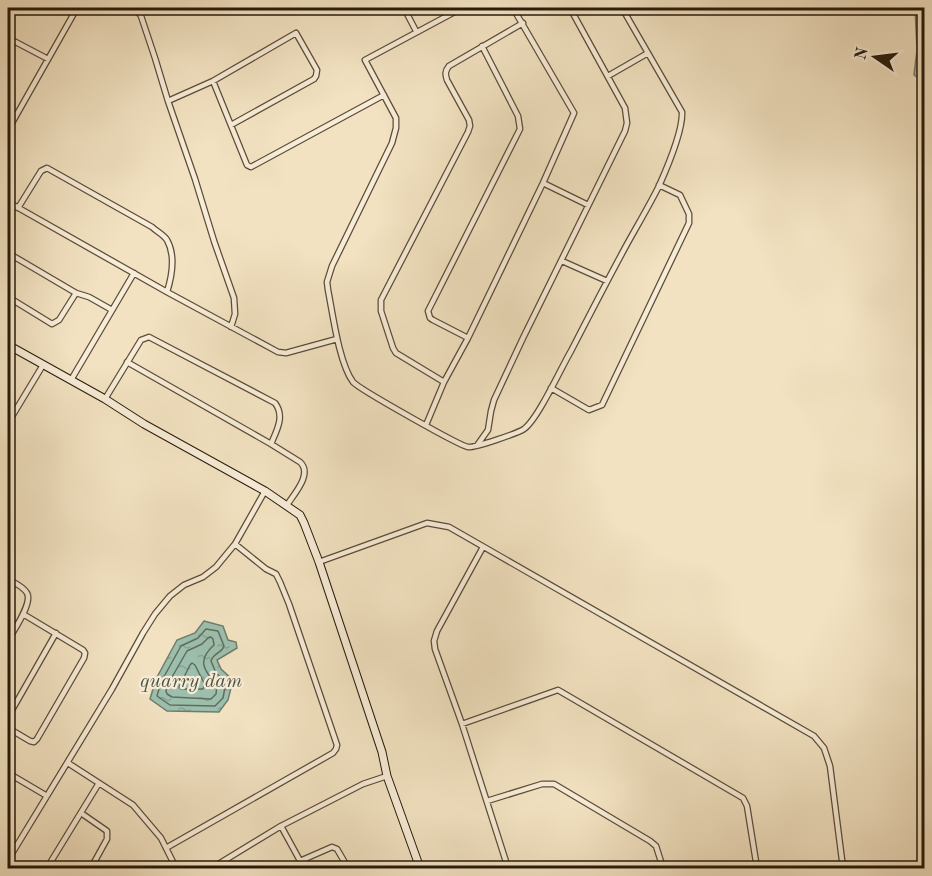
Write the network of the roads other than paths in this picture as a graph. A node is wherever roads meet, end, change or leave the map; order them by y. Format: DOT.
graph roads {
  1 [pos="77,8"];
  2 [pos="135,8"];
  3 [pos="404,8"];
  4 [pos="462,8"];
  5 [pos="513,8"];
  6 [pos="570,8"];
  7 [pos="622,8"];
  8 [pos="523,23"];
  9 [pos="416,31"];
  10 [pos="8,39"];
  11 [pos="482,46"];
  12 [pos="648,53"];
  13 [pos="48,59"];
  14 [pos="608,76"];
  15 [pos="213,81"];
  16 [pos="384,95"];
  17 [pos="168,101"];
  18 [pos="231,125"];
  19 [pos="8,130"];
  20 [pos="543,183"];
  21 [pos="659,185"];
  22 [pos="8,202"];
  23 [pos="588,205"];
  24 [pos="18,208"];
  25 [pos="8,253"];
  26 [pos="562,261"];
  27 [pos="134,273"];
  28 [pos="608,281"];
  29 [pos="168,292"];
  30 [pos="76,293"];
  31 [pos="8,297"];
  32 [pos="112,310"];
  33 [pos="231,327"];
  34 [pos="468,338"];
  35 [pos="337,339"];
  36 [pos="8,345"];
  37 [pos="127,362"];
  38 [pos="43,365"];
  39 [pos="71,380"];
  40 [pos="444,382"];
  41 [pos="551,388"];
  42 [pos="105,399"];
  43 [pos="8,423"];
  44 [pos="426,425"];
  45 [pos="271,444"];
  46 [pos="478,444"];
  47 [pos="265,491"];
  48 [pos="287,505"];
  49 [pos="235,544"];
  50 [pos="483,547"];
  51 [pos="319,562"];
  52 [pos="8,579"];
  53 [pos="23,614"];
  54 [pos="57,633"];
  55 [pos="8,641"];
  56 [pos="8,717"];
  57 [pos="462,724"];
  58 [pos="8,728"];
  59 [pos="68,763"];
  60 [pos="9,776"];
  61 [pos="387,776"];
  62 [pos="99,783"];
  63 [pos="47,796"];
  64 [pos="487,801"];
  65 [pos="81,813"];
  66 [pos="281,826"];
  67 [pos="166,848"];
  68 [pos="8,860"];
  69 [pos="300,861"];
  70 [pos="47,868"];
  71 [pos="91,868"];
  72 [pos="176,868"];
  73 [pos="212,868"];
  74 [pos="304,868"];
  75 [pos="348,868"];
  76 [pos="420,868"];
  77 [pos="508,868"];
  78 [pos="663,868"];
  79 [pos="757,868"];
  80 [pos="843,868"];
  1 -- 13 [label="street"];
  2 -- 17 [label="street"];
  3 -- 9 [label="street"];
  4 -- 9 [label="street"];
  5 -- 8 [label="street"];
  6 -- 14 [label="street"];
  7 -- 12 [label="street"];
  8 -- 11 [label="street"];
  8 -- 20 [label="street"];
  9 -- 16 [label="street"];
  10 -- 13 [label="street"];
  11 -- 34 [label="street"];
  11 -- 40 [label="street"];
  12 -- 14 [label="street"];
  12 -- 21 [label="street"];
  13 -- 19 [label="street"];
  14 -- 23 [label="street"];
  15 -- 17 [label="street"];
  15 -- 18 [label="street"];
  15 -- 18 [label="street"];
  16 -- 18 [label="street"];
  16 -- 35 [label="street"];
  17 -- 33 [label="street"];
  20 -- 23 [label="street"];
  20 -- 34 [label="street"];
  21 -- 28 [label="street"];
  21 -- 41 [label="street"];
  22 -- 24 [label="street"];
  23 -- 26 [label="street"];
  24 -- 27 [label="street"];
  24 -- 29 [label="street"];
  25 -- 30 [label="street"];
  26 -- 28 [label="street"];
  26 -- 46 [label="street"];
  27 -- 29 [label="street"];
  27 -- 32 [label="street"];
  28 -- 41 [label="street"];
  29 -- 33 [label="street"];
  30 -- 31 [label="street"];
  30 -- 32 [label="street"];
  32 -- 39 [label="street"];
  33 -- 35 [label="street"];
  34 -- 40 [label="street"];
  35 -- 44 [label="street"];
  36 -- 38 [label="street"];
  37 -- 42 [label="street"];
  37 -- 45 [label="street"];
  37 -- 45 [label="street"];
  38 -- 39 [label="street"];
  38 -- 43 [label="street"];
  39 -- 42 [label="street"];
  40 -- 44 [label="street"];
  41 -- 46 [label="street"];
  42 -- 47 [label="street"];
  44 -- 46 [label="street"];
  45 -- 48 [label="street"];
  47 -- 48 [label="street"];
  47 -- 49 [label="street"];
  48 -- 51 [label="street"];
  49 -- 59 [label="street"];
  49 -- 67 [label="street"];
  50 -- 51 [label="street"];
  50 -- 57 [label="street"];
  50 -- 80 [label="street"];
  51 -- 61 [label="street"];
  52 -- 53 [label="street"];
  53 -- 54 [label="street"];
  53 -- 55 [label="street"];
  54 -- 56 [label="street"];
  54 -- 58 [label="street"];
  57 -- 64 [label="street"];
  57 -- 79 [label="street"];
  59 -- 62 [label="street"];
  59 -- 63 [label="street"];
  60 -- 63 [label="street"];
  61 -- 66 [label="street"];
  61 -- 76 [label="street"];
  62 -- 65 [label="street"];
  62 -- 67 [label="street"];
  63 -- 68 [label="street"];
  64 -- 77 [label="street"];
  64 -- 78 [label="street"];
  65 -- 70 [label="street"];
  65 -- 71 [label="street"];
  66 -- 69 [label="street"];
  66 -- 73 [label="street"];
  67 -- 72 [label="street"];
  69 -- 74 [label="street"];
  69 -- 75 [label="street"];
}
